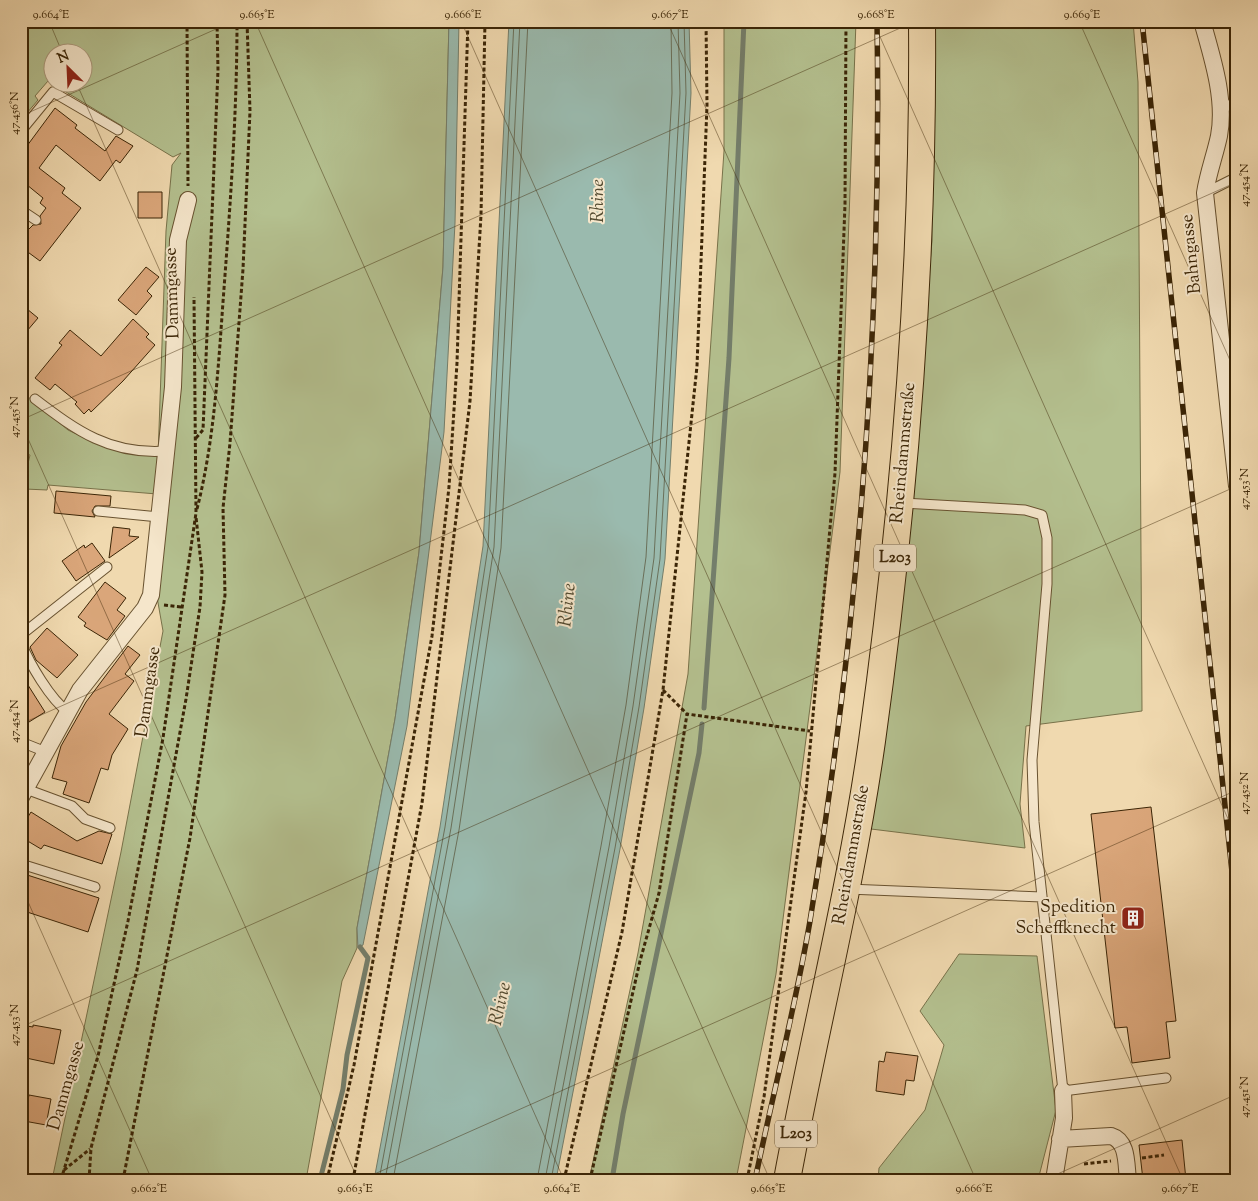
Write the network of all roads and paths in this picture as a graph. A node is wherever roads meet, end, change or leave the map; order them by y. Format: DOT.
graph roads {
  1 [pos="188,21"];
  2 [pos="216,21"];
  3 [pos="237,21"];
  4 [pos="247,21"];
  5 [pos="468,21"];
  6 [pos="485,21"];
  7 [pos="706,21"];
  8 [pos="846,21"];
  9 [pos="922,21"];
  10 [pos="1202,21"];
  11 [pos="1237,101"];
  12 [pos="1220,110"];
  13 [pos="118,130"];
  14 [pos="21,131"];
  15 [pos="1237,177"];
  16 [pos="1205,193"];
  17 [pos="188,200"];
  18 [pos="21,210"];
  19 [pos="36,220"];
  20 [pos="194,289"];
  21 [pos="35,399"];
  22 [pos="195,438"];
  23 [pos="166,451"];
  24 [pos="1237,486"];
  25 [pos="900,503"];
  26 [pos="98,512"];
  27 [pos="196,513"];
  28 [pos="159,517"];
  29 [pos="107,566"];
  30 [pos="21,635"];
  31 [pos="21,643"];
  32 [pos="663,690"];
  33 [pos="68,712"];
  34 [pos="687,714"];
  35 [pos="810,731"];
  36 [pos="21,742"];
  37 [pos="46,752"];
  38 [pos="23,793"];
  39 [pos="110,828"];
  40 [pos="21,864"];
  41 [pos="95,887"];
  42 [pos="847,889"];
  43 [pos="1042,897"];
  44 [pos="1166,1078"];
  45 [pos="1064,1091"];
  46 [pos="1060,1139"];
  47 [pos="91,1148"];
  48 [pos="1164,1155"];
  49 [pos="1148,1157"];
  50 [pos="1114,1161"];
  51 [pos="1084,1164"];
  52 [pos="64,1171"];
  53 [pos="60,1180"];
  54 [pos="89,1180"];
  55 [pos="123,1180"];
  56 [pos="327,1180"];
  57 [pos="353,1180"];
  58 [pos="564,1180"];
  59 [pos="590,1180"];
  60 [pos="747,1180"];
  61 [pos="788,1180"];
  62 [pos="1054,1180"];
  63 [pos="1128,1180"];
  1 -- 17 [label="path"];
  2 -- 22 [label="path"];
  3 -- 27 [label="path"];
  4 -- 55 [label="path"];
  5 -- 56 [label="path"];
  6 -- 57 [label="path"];
  7 -- 32 [label="path"];
  8 -- 35 [label="path"];
  9 -- 25 [label="main road, Rheindammstraße / L203"];
  10 -- 12 [label="street, Bahngasse"];
  11 -- 12 [label="lane"];
  12 -- 16 [label="street, Bahngasse"];
  13 -- 14 [label="lane"];
  15 -- 16 [label="lane"];
  16 -- 24 [label="street, Bahngasse"];
  17 -- 23 [label="street, Dammgasse"];
  18 -- 19 [label="lane"];
  20 -- 22 [label="path, Dammgasse"];
  21 -- 23 [label="lane"];
  22 -- 27 [label="path, Dammgasse"];
  23 -- 28 [label="street, Dammgasse"];
  25 -- 42 [label="main road, Rheindammstraße / L203"];
  25 -- 43 [label="lane"];
  26 -- 28 [label="lane"];
  27 -- 47 [label="path"];
  27 -- 52 [label="path, Dammgasse"];
  28 -- 33 [label="street, Dammgasse"];
  29 -- 30 [label="lane"];
  31 -- 33 [label="lane"];
  32 -- 34 [label="path"];
  32 -- 58 [label="path"];
  33 -- 37 [label="street, Dammgasse"];
  34 -- 35 [label="path"];
  34 -- 59 [label="path"];
  35 -- 60 [label="path"];
  36 -- 37 [label="lane"];
  37 -- 38 [label="street, Dammgasse"];
  38 -- 39 [label="lane"];
  40 -- 41 [label="lane"];
  42 -- 43 [label="lane"];
  42 -- 61 [label="main road, Rheindammstraße / L203"];
  43 -- 45 [label="lane"];
  44 -- 45 [label="lane"];
  45 -- 46 [label="street"];
  46 -- 62 [label="street"];
  46 -- 63 [label="street"];
  47 -- 52 [label="path"];
  47 -- 54 [label="path"];
  48 -- 49 [label="path"];
  50 -- 51 [label="path"];
  52 -- 53 [label="path, Dammgasse"];
}
